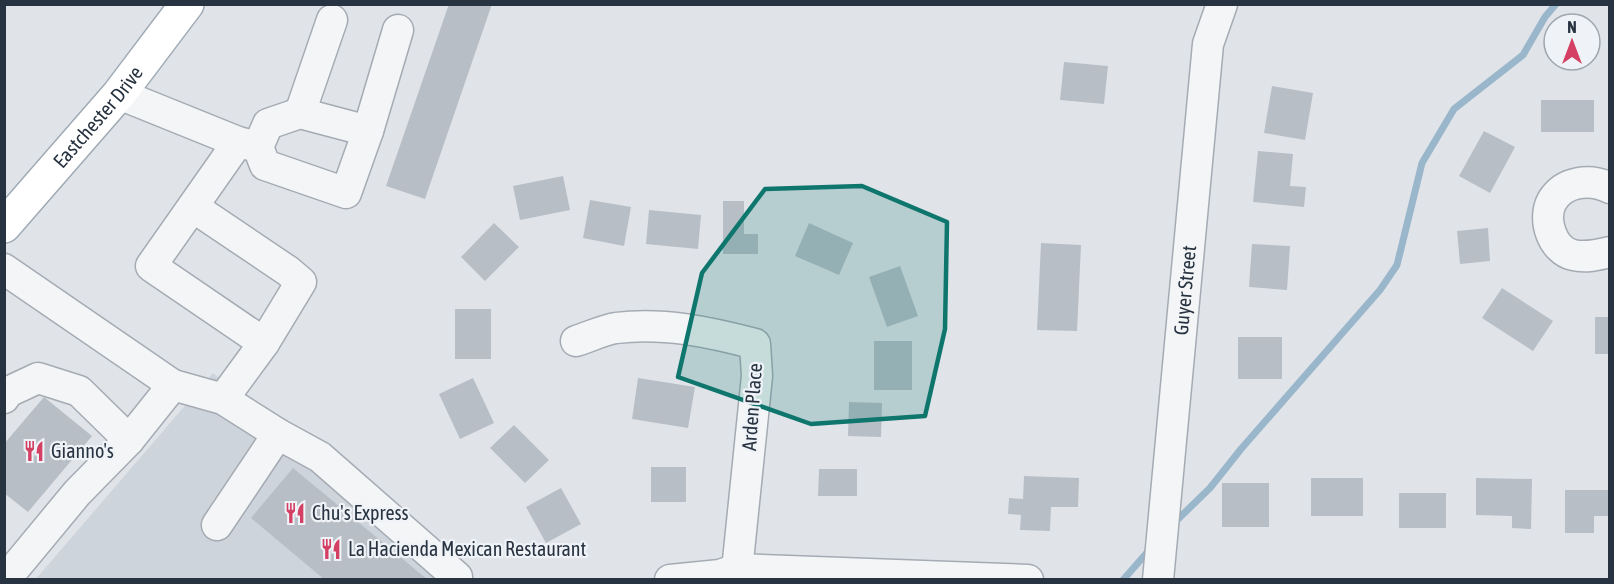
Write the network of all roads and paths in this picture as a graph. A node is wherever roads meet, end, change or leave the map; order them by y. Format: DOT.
graph roads {
  1 [pos="187,4"];
  2 [pos="1222,4"];
  3 [pos="332,20"];
  4 [pos="398,30"];
  5 [pos="119,94"];
  6 [pos="300,113"];
  7 [pos="368,131"];
  8 [pos="248,144"];
  9 [pos="1610,188"];
  10 [pos="193,207"];
  11 [pos="4,226"];
  12 [pos="1610,252"];
  13 [pos="4,270"];
  14 [pos="576,341"];
  15 [pos="264,343"];
  16 [pos="173,385"];
  17 [pos="6,395"];
  18 [pos="223,399"];
  19 [pos="278,434"];
  20 [pos="129,440"];
  21 [pos="217,525"];
  22 [pos="736,574"];
  23 [pos="6,577"];
  24 [pos="457,579"];
  25 [pos="670,579"];
  26 [pos="1028,579"];
  27 [pos="1158,579"];
  1 -- 5 [label="main road, Eastchester Drive"];
  2 -- 27 [label="street, Guyer Street"];
  3 -- 6 [label="street"];
  4 -- 7 [label="street"];
  5 -- 8 [label="street"];
  5 -- 11 [label="main road, Eastchester Drive"];
  6 -- 7 [label="street"];
  6 -- 8 [label="street"];
  7 -- 8 [label="street"];
  8 -- 10 [label="street"];
  9 -- 12 [label="street"];
  10 -- 15 [label="street"];
  10 -- 15 [label="street"];
  13 -- 16 [label="street"];
  14 -- 22 [label="street, Arden Place"];
  15 -- 18 [label="street"];
  16 -- 18 [label="street"];
  16 -- 20 [label="street"];
  17 -- 20 [label="street"];
  18 -- 19 [label="street"];
  19 -- 21 [label="street"];
  19 -- 24 [label="street"];
  20 -- 23 [label="street"];
  22 -- 25 [label="street"];
  22 -- 26 [label="street"];
}
